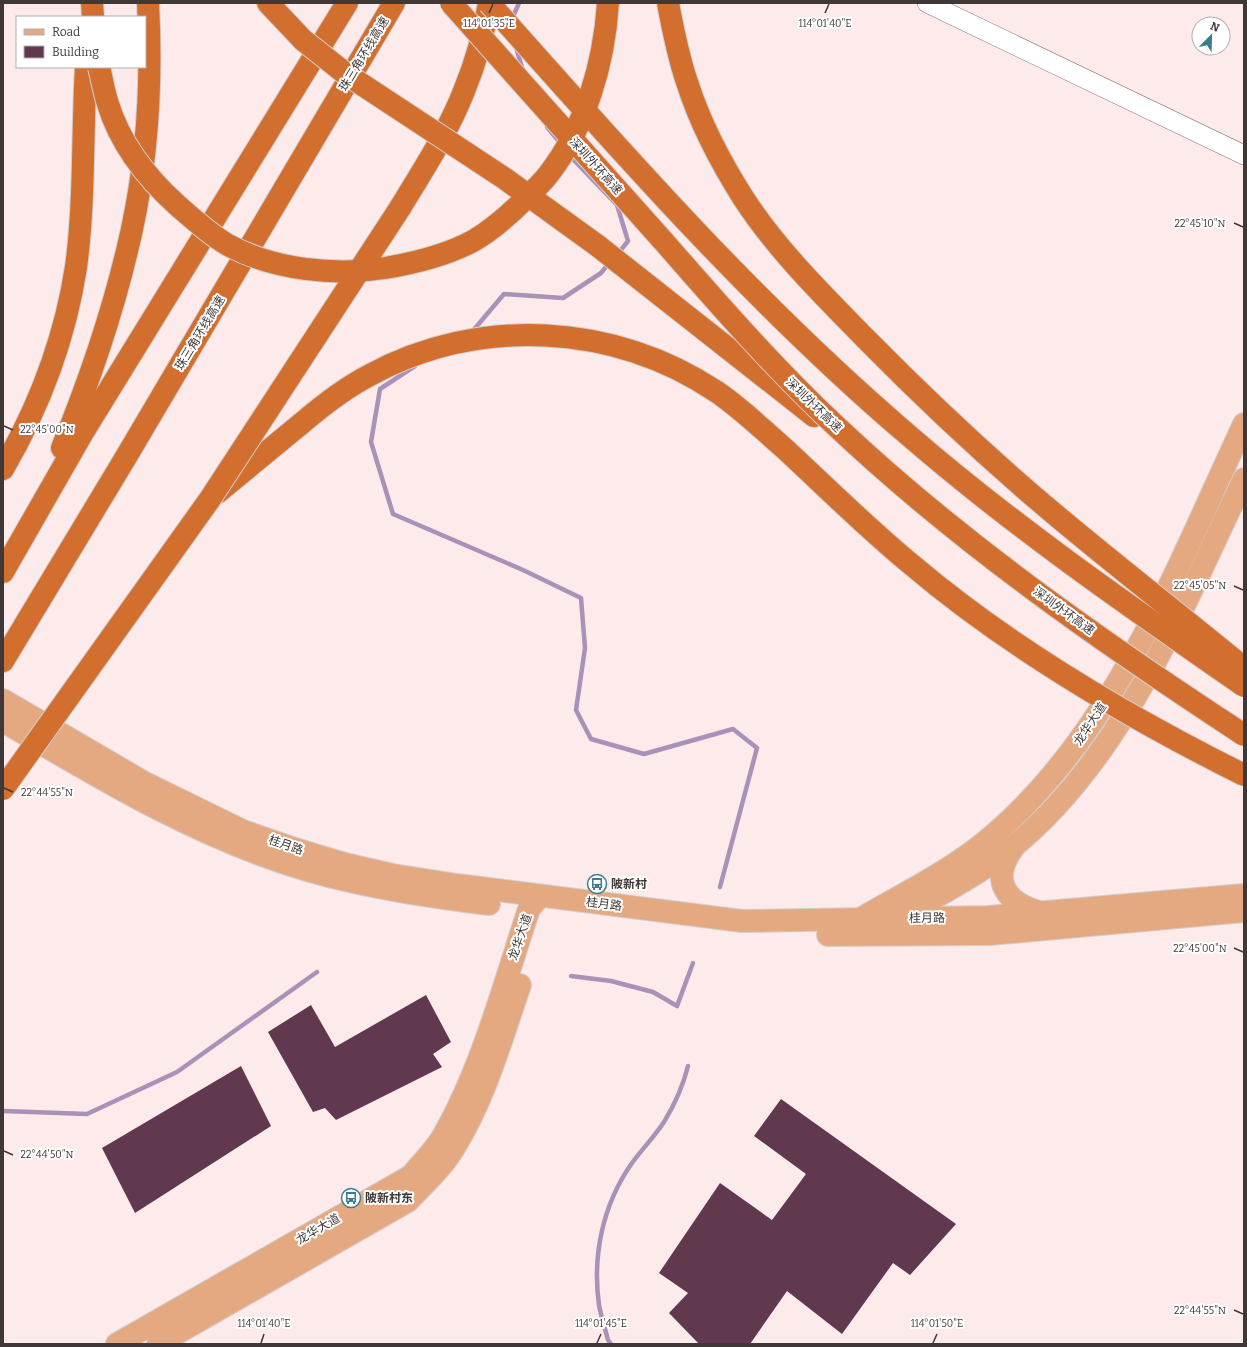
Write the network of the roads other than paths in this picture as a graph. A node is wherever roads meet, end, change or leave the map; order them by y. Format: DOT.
graph roads {
  1 [pos="88,3"];
  2 [pos="92,3"];
  3 [pos="148,3"];
  4 [pos="268,3"];
  5 [pos="347,3"];
  6 [pos="394,3"];
  7 [pos="451,3"];
  8 [pos="489,3"];
  9 [pos="608,3"];
  10 [pos="668,3"];
  11 [pos="927,3"];
  12 [pos="87,16"];
  13 [pos="93,16"];
  14 [pos="86,68"];
  15 [pos="99,68"];
  16 [pos="1244,155"];
  17 [pos="1244,424"];
  18 [pos="3,469"];
  19 [pos="1244,479"];
  20 [pos="914,496"];
  21 [pos="210,499"];
  22 [pos="17,547"];
  23 [pos="3,572"];
  24 [pos="3,661"];
  25 [pos="1244,668"];
  26 [pos="1244,686"];
  27 [pos="3,700"];
  28 [pos="3,721"];
  29 [pos="1244,735"];
  30 [pos="1244,775"];
  31 [pos="3,789"];
  32 [pos="1014,846"];
  33 [pos="1244,895"];
  34 [pos="538,905"];
  35 [pos="1244,911"];
  36 [pos="1041,913"];
  37 [pos="897,919"];
  38 [pos="865,927"];
  39 [pos="833,935"];
  40 [pos="117,1344"];
  41 [pos="158,1344"];
  1 -- 12 [label="highway"];
  2 -- 13 [label="highway"];
  3 -- 22 [label="highway"];
  4 -- 20 [label="highway, bridge"];
  5 -- 22 [label="highway"];
  6 -- 24 [label="highway, 珠三角环线高速"];
  7 -- 20 [label="highway, 深圳外环高速, bridge"];
  8 -- 21 [label="highway, bridge"];
  8 -- 26 [label="highway, bridge"];
  9 -- 15 [label="highway, bridge"];
  10 -- 25 [label="highway, bridge"];
  11 -- 16 [label="street"];
  14 -- 18 [label="highway"];
  17 -- 38 [label="main road, 龙华大道"];
  19 -- 32 [label="main road, 龙华大道"];
  20 -- 29 [label="highway, 深圳外环高速, bridge"];
  21 -- 30 [label="highway, bridge"];
  21 -- 31 [label="highway, bridge"];
  22 -- 23 [label="highway"];
  27 -- 34 [label="main road, 桂月路"];
  28 -- 34 [label="main road, 桂月路"];
  32 -- 36 [label="main road"];
  32 -- 37 [label="main road, 龙华大道"];
  33 -- 36 [label="main road, 桂月路"];
  34 -- 38 [label="main road, 桂月路"];
  34 -- 39 [label="main road, 桂月路"];
  34 -- 40 [label="main road, 龙华大道"];
  34 -- 41 [label="main road, 龙华大道"];
  35 -- 38 [label="main road, 桂月路"];
  36 -- 37 [label="main road, 桂月路"];
  37 -- 38 [label="main road, 桂月路"];
  38 -- 39 [label="main road, 龙华大道"];
}
